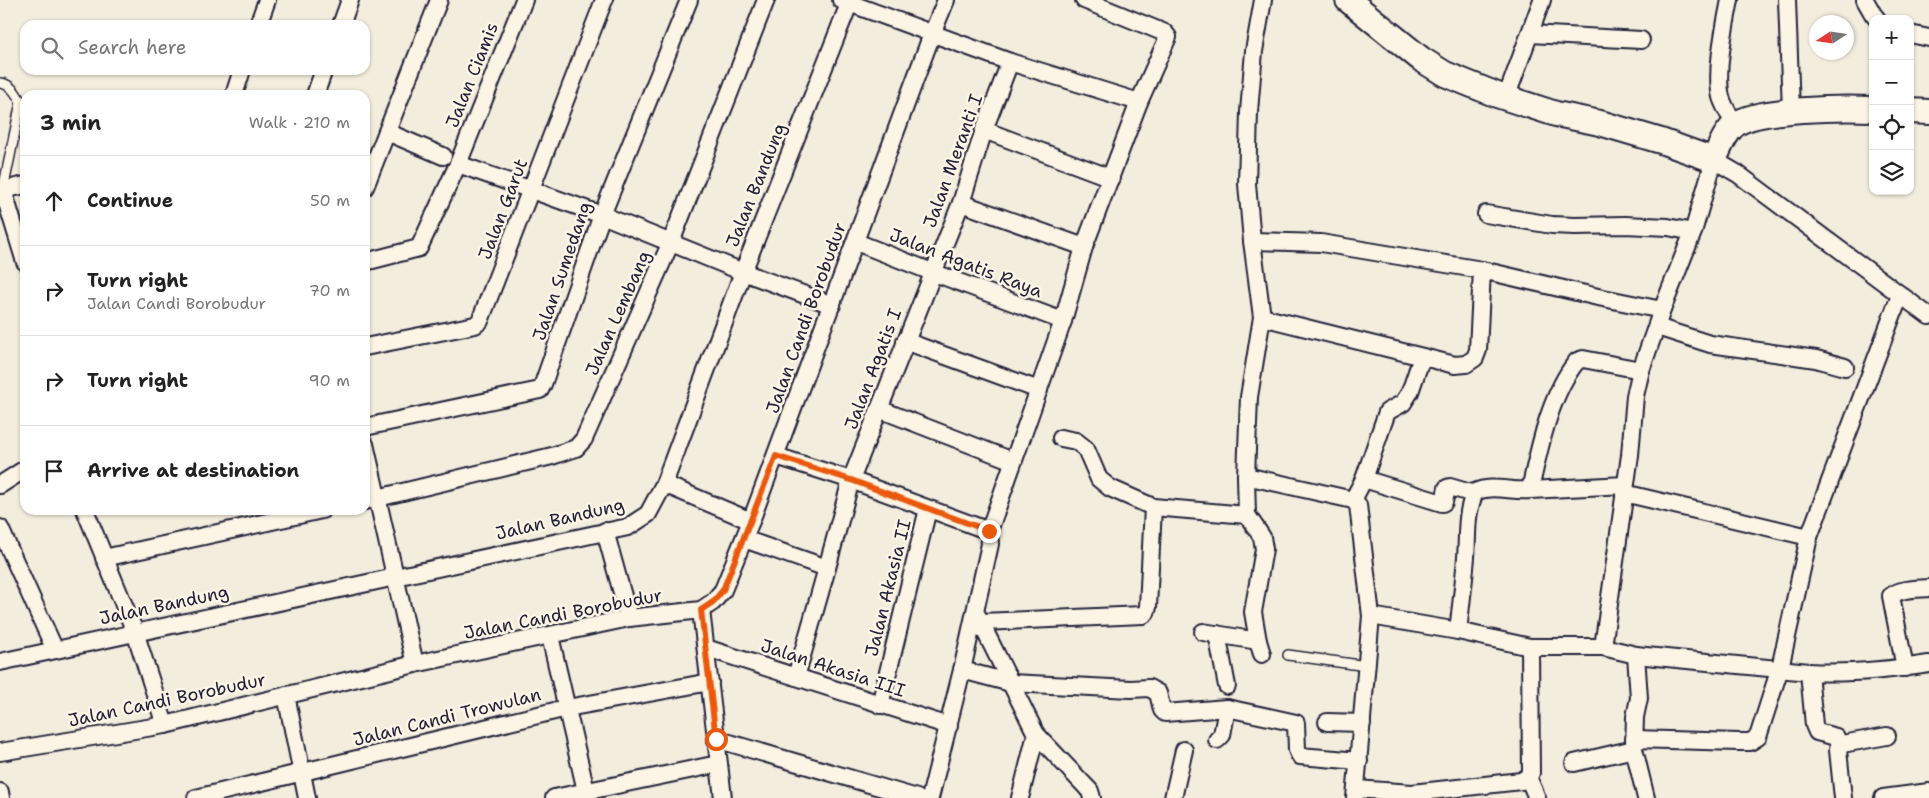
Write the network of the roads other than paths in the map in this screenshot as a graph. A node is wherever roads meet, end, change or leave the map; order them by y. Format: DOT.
graph roads {
  1 [pos="267,0"];
  2 [pos="350,0"];
  3 [pos="439,0"];
  4 [pos="524,0"];
  5 [pos="604,0"];
  6 [pos="689,0"];
  7 [pos="766,0"];
  8 [pos="946,0"];
  9 [pos="1084,0"];
  10 [pos="1263,0"];
  11 [pos="1348,0"];
  12 [pos="1531,0"];
  13 [pos="1542,0"];
  14 [pos="1730,0"];
  15 [pos="1787,0"];
  16 [pos="1865,0"];
  17 [pos="845,2"];
  18 [pos="1874,15"];
  19 [pos="260,20"];
  20 [pos="343,20"];
  21 [pos="932,34"];
  22 [pos="1530,34"];
  23 [pos="1914,35"];
  24 [pos="1929,38"];
  25 [pos="1641,40"];
  26 [pos="1010,62"];
  27 [pos="240,75"];
  28 [pos="322,75"];
  29 [pos="0,84"];
  30 [pos="236,90"];
  31 [pos="317,90"];
  32 [pos="1501,96"];
  33 [pos="20,99"];
  34 [pos="1139,102"];
  35 [pos="1869,109"];
  36 [pos="20,111"];
  37 [pos="1914,111"];
  38 [pos="1791,112"];
  39 [pos="1929,112"];
  40 [pos="1735,124"];
  41 [pos="984,130"];
  42 [pos="386,132"];
  43 [pos="443,156"];
  44 [pos="1714,160"];
  45 [pos="458,164"];
  46 [pos="370,174"];
  47 [pos="1111,178"];
  48 [pos="20,186"];
  49 [pos="3,190"];
  50 [pos="532,190"];
  51 [pos="961,203"];
  52 [pos="1486,214"];
  53 [pos="602,215"];
  54 [pos="1693,232"];
  55 [pos="1252,241"];
  56 [pos="672,242"];
  57 [pos="856,242"];
  58 [pos="20,246"];
  59 [pos="1084,247"];
  60 [pos="370,261"];
  61 [pos="1482,270"];
  62 [pos="743,272"];
  63 [pos="932,272"];
  64 [pos="1900,295"];
  65 [pos="832,305"];
  66 [pos="1662,310"];
  67 [pos="1929,316"];
  68 [pos="1262,317"];
  69 [pos="1063,321"];
  70 [pos="1657,327"];
  71 [pos="905,341"];
  72 [pos="370,346"];
  73 [pos="1422,357"];
  74 [pos="1846,367"];
  75 [pos="1641,370"];
  76 [pos="1038,390"];
  77 [pos="879,409"];
  78 [pos="370,426"];
  79 [pos="1061,438"];
  80 [pos="776,456"];
  81 [pos="1013,461"];
  82 [pos="20,472"];
  83 [pos="1246,476"];
  84 [pos="1364,479"];
  85 [pos="851,480"];
  86 [pos="664,484"];
  87 [pos="0,485"];
  88 [pos="1624,489"];
  89 [pos="1530,490"];
  90 [pos="1474,494"];
  91 [pos="371,499"];
  92 [pos="1353,500"];
  93 [pos="1153,507"];
  94 [pos="928,509"];
  95 [pos="87,515"];
  96 [pos="299,515"];
  97 [pos="1247,515"];
  98 [pos="751,521"];
  99 [pos="0,528"];
  100 [pos="605,531"];
  101 [pos="989,531"];
  102 [pos="1809,537"];
  103 [pos="744,539"];
  104 [pos="104,558"];
  105 [pos="827,568"];
  106 [pos="395,576"];
  107 [pos="1929,588"];
  108 [pos="701,610"];
  109 [pos="1372,616"];
  110 [pos="978,617"];
  111 [pos="629,618"];
  112 [pos="1458,631"];
  113 [pos="135,632"];
  114 [pos="550,636"];
  115 [pos="1530,647"];
  116 [pos="1603,647"];
  117 [pos="706,648"];
  118 [pos="55,650"];
  119 [pos="1636,654"];
  120 [pos="1288,655"];
  121 [pos="0,662"];
  122 [pos="415,664"];
  123 [pos="1929,664"];
  124 [pos="1367,666"];
  125 [pos="1780,668"];
  126 [pos="1905,668"];
  127 [pos="962,670"];
  128 [pos="1809,672"];
  129 [pos="796,677"];
  130 [pos="710,682"];
  131 [pos="1011,682"];
  132 [pos="1227,686"];
  133 [pos="286,695"];
  134 [pos="880,705"];
  135 [pos="567,708"];
  136 [pos="1227,708"];
  137 [pos="1327,722"];
  138 [pos="1362,723"];
  139 [pos="165,724"];
  140 [pos="949,726"];
  141 [pos="1036,734"];
  142 [pos="1887,736"];
  143 [pos="716,739"];
  144 [pos="1217,740"];
  145 [pos="1634,744"];
  146 [pos="1839,746"];
  147 [pos="1184,750"];
  148 [pos="0,752"];
  149 [pos="1359,761"];
  150 [pos="1574,763"];
  151 [pos="718,764"];
  152 [pos="302,772"];
  153 [pos="1528,777"];
  154 [pos="586,791"];
  155 [pos="0,792"];
  156 [pos="1929,792"];
  157 [pos="1091,794"];
  158 [pos="1356,794"];
  159 [pos="1,798"];
  160 [pos="196,798"];
  161 [pos="307,798"];
  162 [pos="555,798"];
  163 [pos="723,798"];
  164 [pos="917,798"];
  165 [pos="930,798"];
  166 [pos="1020,798"];
  167 [pos="1173,798"];
  168 [pos="1537,798"];
  169 [pos="1646,798"];
  170 [pos="1843,798"];
  171 [pos="1883,798"];
  1 -- 19 [label="street"];
  2 -- 20 [label="street"];
  3 -- 42 [label="street"];
  4 -- 45 [label="street, Jalan Ciamis"];
  5 -- 50 [label="street, Jalan Garut"];
  6 -- 53 [label="street, Jalan Sumedang"];
  7 -- 56 [label="street, Jalan Lembang"];
  8 -- 21 [label="street, Jalan Candi Borobudur"];
  9 -- 34 [label="street"];
  10 -- 55 [label="street"];
  11 -- 32 [label="street"];
  12 -- 32 [label="street"];
  13 -- 22 [label="street"];
  14 -- 40 [label="street"];
  15 -- 38 [label="street"];
  16 -- 18 [label="street"];
  17 -- 21 [label="street"];
  17 -- 62 [label="street, Jalan Bandung"];
  21 -- 26 [label="street"];
  21 -- 57 [label="street, Jalan Candi Borobudur"];
  22 -- 25 [label="street"];
  22 -- 32 [label="street"];
  23 -- 24 [label="street"];
  26 -- 34 [label="street"];
  26 -- 41 [label="street, Jalan Meranti I"];
  27 -- 30 [label="street"];
  28 -- 31 [label="street"];
  29 -- 33 [label="lane"];
  32 -- 44 [label="street"];
  34 -- 47 [label="street"];
  35 -- 38 [label="street"];
  36 -- 49 [label="lane"];
  37 -- 39 [label="street"];
  38 -- 40 [label="street"];
  40 -- 44 [label="street"];
  41 -- 47 [label="street"];
  41 -- 51 [label="street, Jalan Meranti I"];
  42 -- 43 [label="street"];
  42 -- 46 [label="street"];
  44 -- 54 [label="street"];
  44 -- 64 [label="street"];
  45 -- 50 [label="street"];
  45 -- 60 [label="street, Jalan Ciamis"];
  47 -- 59 [label="street"];
  48 -- 49 [label="street"];
  49 -- 58 [label="street"];
  50 -- 53 [label="street"];
  50 -- 72 [label="street, Jalan Garut"];
  51 -- 59 [label="street"];
  51 -- 63 [label="street, Jalan Meranti I"];
  52 -- 54 [label="street"];
  53 -- 56 [label="street"];
  53 -- 78 [label="street, Jalan Sumedang"];
  54 -- 66 [label="street"];
  55 -- 61 [label="street"];
  55 -- 68 [label="street"];
  56 -- 62 [label="street"];
  56 -- 91 [label="street, Jalan Lembang"];
  57 -- 63 [label="street, Jalan Agatis Raya"];
  57 -- 65 [label="street, Jalan Candi Borobudur"];
  59 -- 69 [label="street"];
  61 -- 66 [label="street"];
  61 -- 73 [label="street"];
  62 -- 65 [label="street"];
  62 -- 86 [label="street, Jalan Bandung"];
  63 -- 69 [label="street, Jalan Agatis Raya"];
  63 -- 71 [label="street, Jalan Agatis I"];
  64 -- 67 [label="street"];
  64 -- 102 [label="street"];
  65 -- 80 [label="street, Jalan Candi Borobudur"];
  66 -- 70 [label="street"];
  68 -- 73 [label="street"];
  68 -- 83 [label="street"];
  69 -- 76 [label="street"];
  70 -- 74 [label="street"];
  70 -- 75 [label="street"];
  71 -- 76 [label="street"];
  71 -- 77 [label="street, Jalan Agatis I"];
  73 -- 84 [label="street"];
  75 -- 88 [label="street"];
  75 -- 89 [label="street"];
  76 -- 81 [label="street"];
  77 -- 81 [label="street"];
  77 -- 85 [label="street, Jalan Agatis I"];
  79 -- 93 [label="street"];
  80 -- 85 [label="street"];
  80 -- 98 [label="street, Jalan Candi Borobudur"];
  81 -- 101 [label="street"];
  82 -- 87 [label="street"];
  83 -- 92 [label="street"];
  83 -- 97 [label="street"];
  84 -- 90 [label="street"];
  84 -- 92 [label="street"];
  85 -- 94 [label="street"];
  85 -- 105 [label="street, Jalan Agatis I"];
  86 -- 98 [label="street"];
  86 -- 100 [label="street, Jalan Bandung"];
  88 -- 89 [label="street"];
  88 -- 102 [label="street"];
  88 -- 116 [label="street"];
  89 -- 90 [label="street"];
  90 -- 112 [label="street"];
  91 -- 106 [label="street"];
  92 -- 109 [label="street"];
  93 -- 97 [label="street"];
  93 -- 110 [label="street"];
  94 -- 101 [label="street"];
  94 -- 134 [label="street, Jalan Akasia II"];
  95 -- 104 [label="street"];
  96 -- 104 [label="street"];
  97 -- 132 [label="street"];
  98 -- 103 [label="street, Jalan Candi Borobudur"];
  99 -- 118 [label="street"];
  100 -- 106 [label="street, Jalan Bandung"];
  100 -- 111 [label="street"];
  101 -- 110 [label="street"];
  102 -- 125 [label="street"];
  103 -- 105 [label="street"];
  103 -- 108 [label="street, Jalan Candi Borobudur"];
  104 -- 113 [label="street"];
  105 -- 129 [label="street, Jalan Agatis I"];
  106 -- 113 [label="street, Jalan Bandung"];
  106 -- 122 [label="street"];
  107 -- 126 [label="street"];
  108 -- 111 [label="street, Jalan Candi Borobudur"];
  108 -- 117 [label="street"];
  109 -- 112 [label="street"];
  109 -- 124 [label="street"];
  110 -- 127 [label="street"];
  110 -- 131 [label="street"];
  111 -- 114 [label="street, Jalan Candi Borobudur"];
  112 -- 115 [label="street"];
  113 -- 118 [label="street, Jalan Bandung"];
  113 -- 139 [label="street"];
  114 -- 122 [label="street, Jalan Candi Borobudur"];
  114 -- 135 [label="street"];
  115 -- 116 [label="street"];
  115 -- 153 [label="street"];
  116 -- 119 [label="street"];
  117 -- 129 [label="street, Jalan Akasia III"];
  117 -- 130 [label="street"];
  118 -- 121 [label="street, Jalan Bandung"];
  119 -- 125 [label="street"];
  119 -- 145 [label="street"];
  120 -- 124 [label="lane"];
  122 -- 133 [label="street, Jalan Candi Borobudur"];
  123 -- 126 [label="street"];
  124 -- 138 [label="street"];
  125 -- 128 [label="street"];
  125 -- 145 [label="street"];
  126 -- 128 [label="street"];
  127 -- 131 [label="street"];
  127 -- 140 [label="street"];
  128 -- 146 [label="street"];
  129 -- 134 [label="street, Jalan Akasia III"];
  130 -- 135 [label="street, Jalan Candi Trowulan"];
  130 -- 143 [label="street"];
  131 -- 136 [label="street"];
  131 -- 141 [label="street"];
  133 -- 139 [label="street, Jalan Candi Borobudur"];
  133 -- 152 [label="street"];
  134 -- 140 [label="street, Jalan Akasia III"];
  135 -- 152 [label="street, Jalan Candi Trowulan"];
  135 -- 154 [label="street"];
  136 -- 144 [label="street"];
  136 -- 149 [label="street"];
  137 -- 138 [label="street"];
  138 -- 149 [label="street"];
  139 -- 148 [label="street, Jalan Candi Borobudur"];
  140 -- 165 [label="street"];
  141 -- 157 [label="street"];
  141 -- 166 [label="street"];
  142 -- 146 [label="street"];
  143 -- 151 [label="street"];
  143 -- 164 [label="street"];
  145 -- 150 [label="street"];
  145 -- 169 [label="street"];
  146 -- 170 [label="street"];
  147 -- 167 [label="street"];
  149 -- 158 [label="street"];
  151 -- 154 [label="street"];
  151 -- 163 [label="street"];
  152 -- 160 [label="street, Jalan Candi Trowulan"];
  152 -- 161 [label="street"];
  153 -- 158 [label="street"];
  153 -- 168 [label="street"];
  154 -- 162 [label="street"];
  155 -- 159 [label="street"];
  156 -- 171 [label="street"];
}
